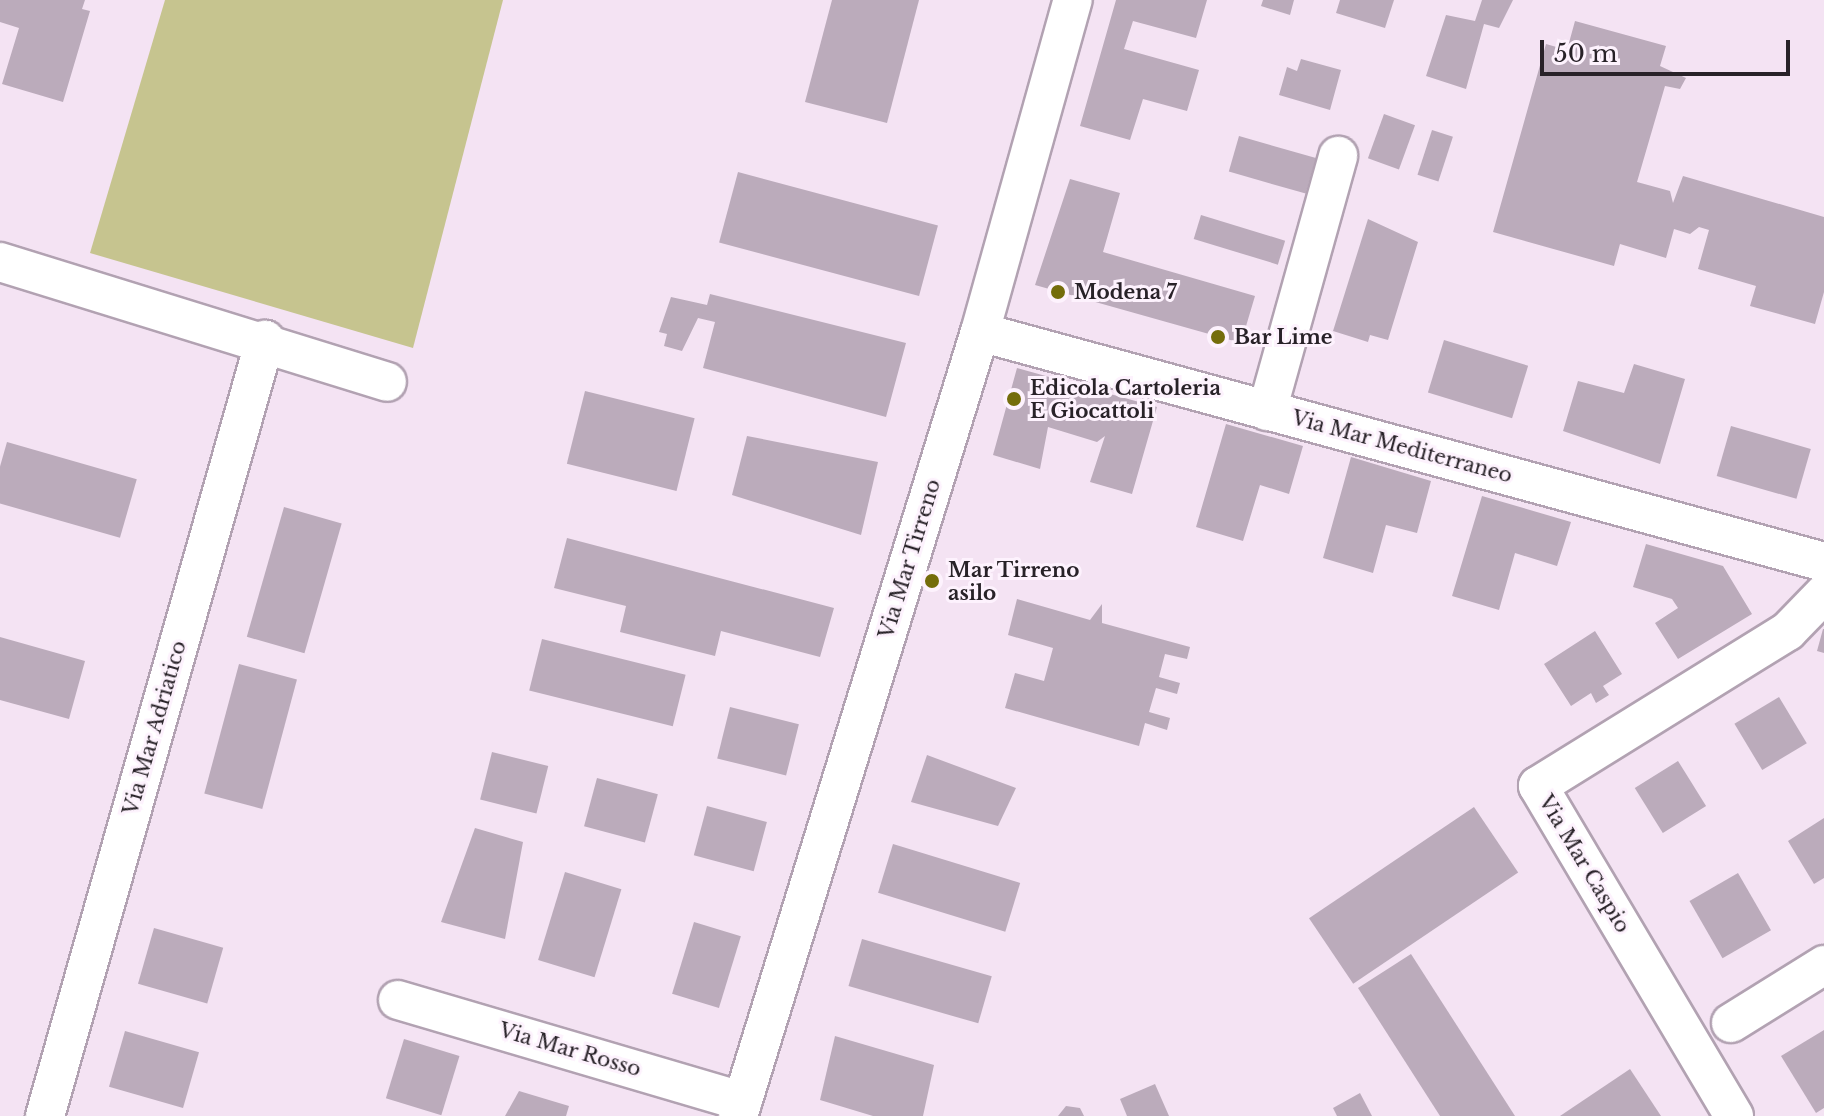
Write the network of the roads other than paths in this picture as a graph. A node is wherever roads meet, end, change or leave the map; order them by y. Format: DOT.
graph roads {
  1 [pos="1073,0"];
  2 [pos="1338,156"];
  3 [pos="0,262"];
  4 [pos="980,332"];
  5 [pos="265,340"];
  6 [pos="387,382"];
  7 [pos="1267,411"];
  8 [pos="1824,562"];
  9 [pos="1824,594"];
  10 [pos="1824,965"];
  11 [pos="398,1000"];
  12 [pos="1731,1023"];
  13 [pos="740,1108"];
  14 [pos="45,1116"];
  15 [pos="1734,1116"];
  1 -- 4 [label="street, Via Mar Tirreno"];
  2 -- 7 [label="street"];
  3 -- 5 [label="street"];
  4 -- 7 [label="street, Via Mar Mediterraneo"];
  4 -- 13 [label="street, Via Mar Tirreno"];
  5 -- 6 [label="street"];
  5 -- 14 [label="street, Via Mar Adriatico"];
  7 -- 8 [label="street, Via Mar Mediterraneo"];
  9 -- 15 [label="street, Via Mar Caspio"];
  10 -- 12 [label="street"];
  11 -- 13 [label="street, Via Mar Rosso"];
}
